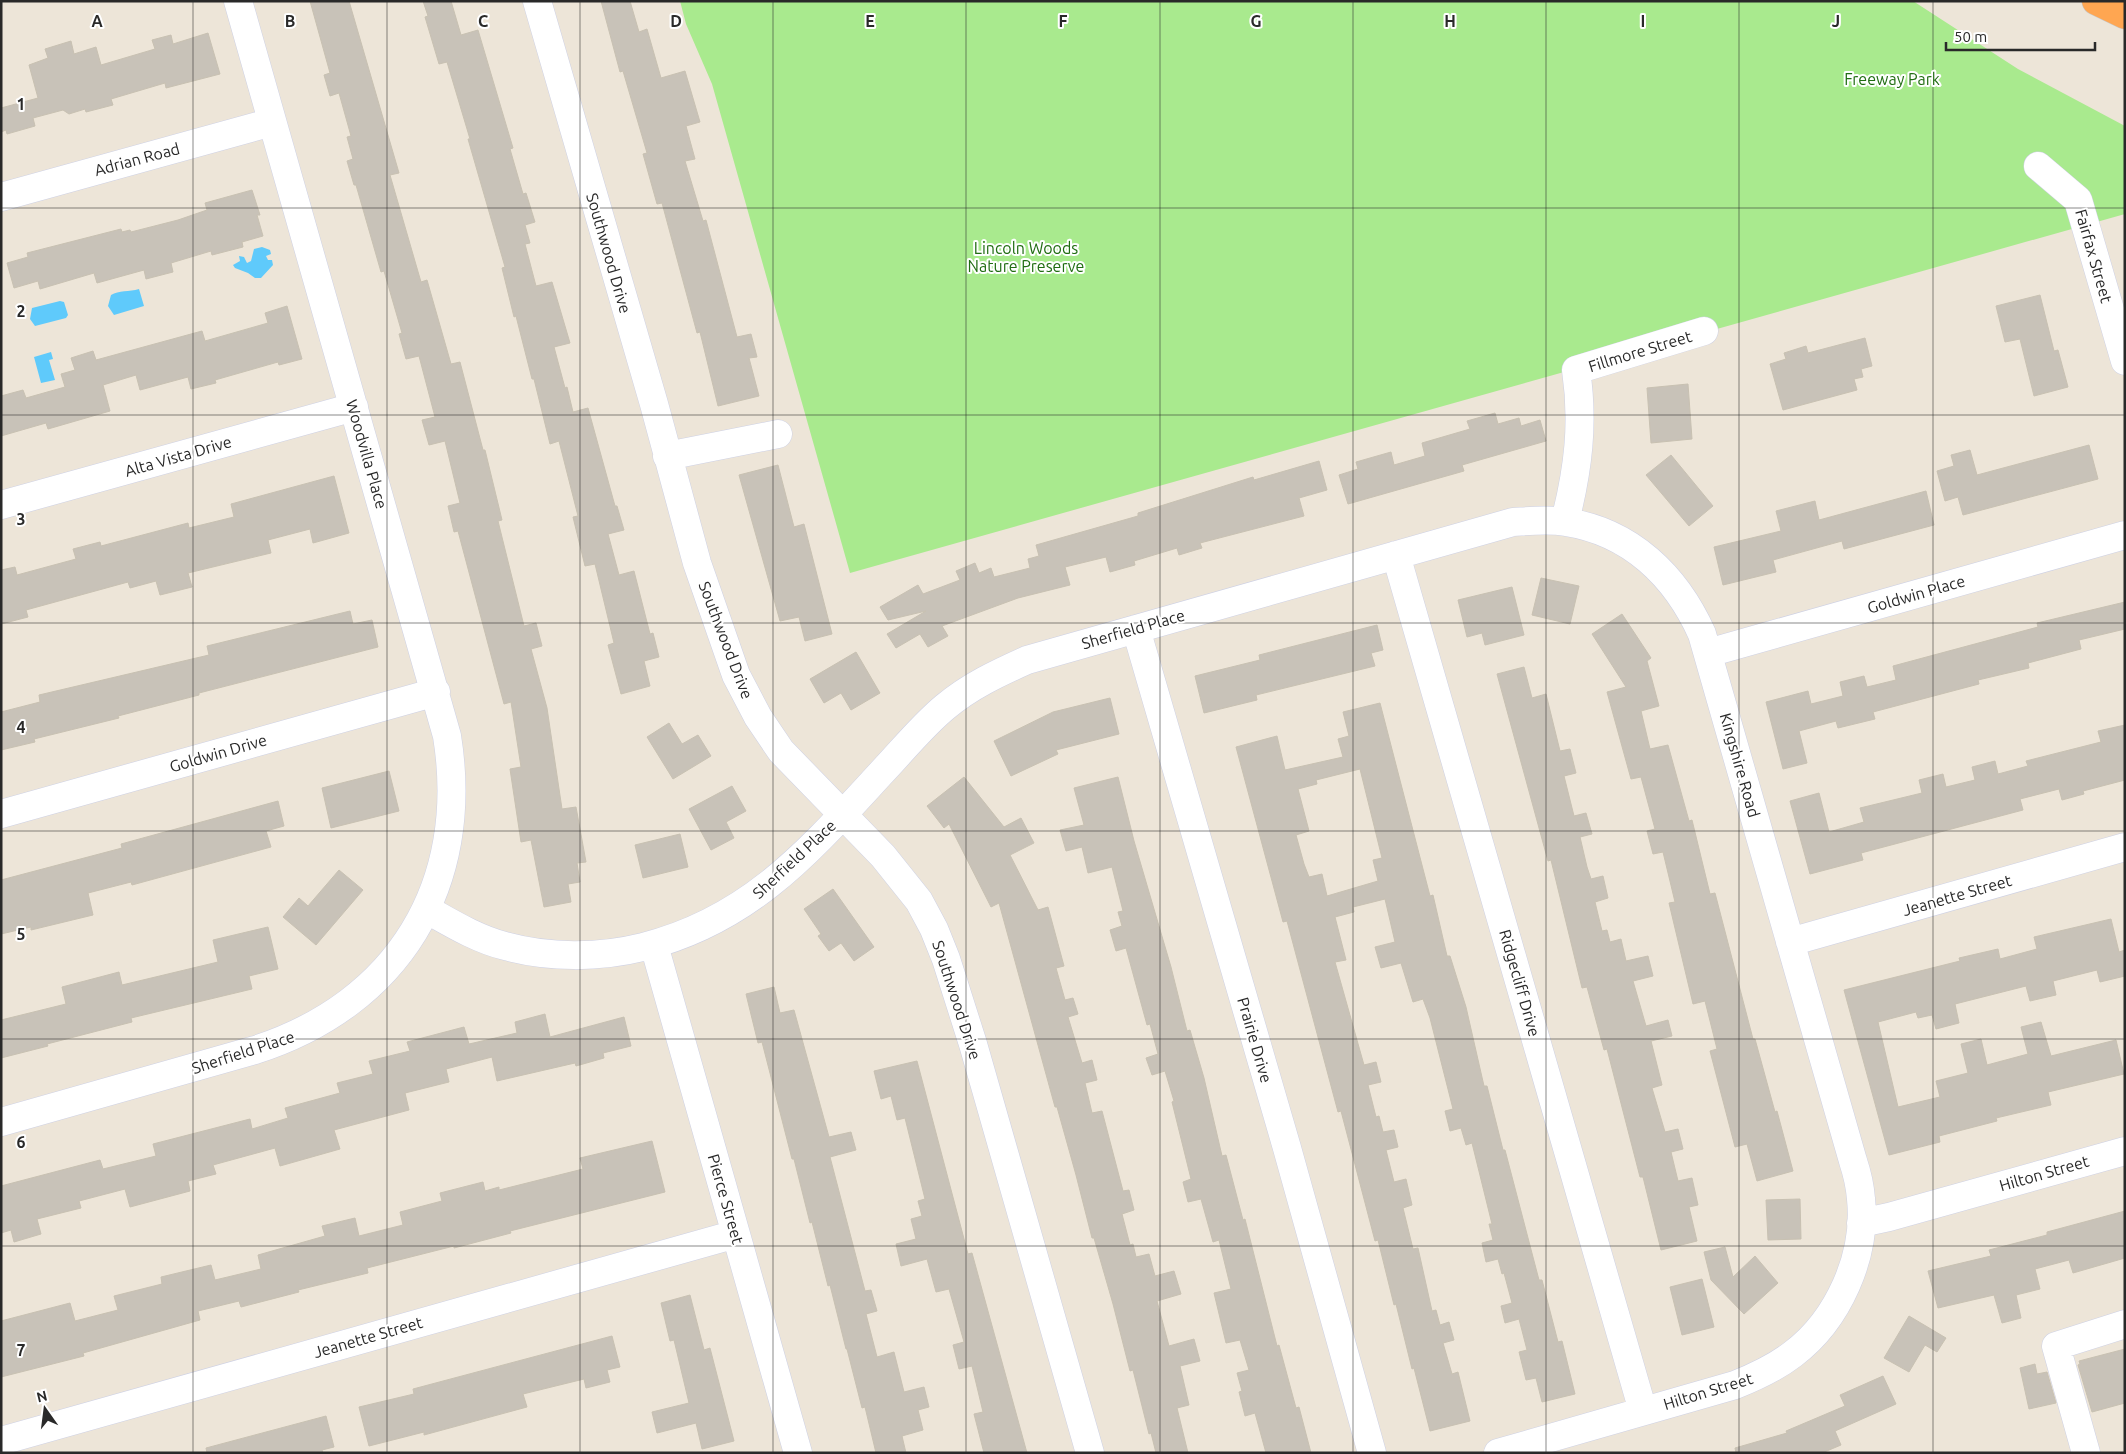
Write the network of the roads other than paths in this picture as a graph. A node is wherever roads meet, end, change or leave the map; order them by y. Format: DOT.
graph roads {
  1 [pos="238,1"];
  2 [pos="537,1"];
  3 [pos="2096,1"];
  4 [pos="2125,15"];
  5 [pos="272,122"];
  6 [pos="2038,166"];
  7 [pos="1,197"];
  8 [pos="1704,331"];
  9 [pos="2125,361"];
  10 [pos="354,407"];
  11 [pos="778,434"];
  12 [pos="667,456"];
  13 [pos="1,506"];
  14 [pos="1565,521"];
  15 [pos="2125,535"];
  16 [pos="1396,555"];
  17 [pos="1136,629"];
  18 [pos="1708,653"];
  19 [pos="436,692"];
  20 [pos="1,814"];
  21 [pos="842,814"];
  22 [pos="2125,847"];
  23 [pos="426,909"];
  24 [pos="1790,942"];
  25 [pos="654,945"];
  26 [pos="1,1122"];
  27 [pos="2125,1150"];
  28 [pos="1861,1223"];
  29 [pos="736,1234"];
  30 [pos="2125,1324"];
  31 [pos="1643,1411"];
  32 [pos="1,1441"];
  33 [pos="798,1453"];
  34 [pos="1090,1453"];
  35 [pos="1372,1453"];
  36 [pos="1498,1453"];
  37 [pos="2086,1453"];
  1 -- 5 [label="street, Woodvilla Place"];
  2 -- 12 [label="street, Southwood Drive"];
  3 -- 4 [label="highway"];
  5 -- 7 [label="street, Adrian Road"];
  5 -- 10 [label="street, Woodvilla Place"];
  6 -- 9 [label="street, Fairfax Street"];
  8 -- 14 [label="street, Fillmore Street"];
  10 -- 13 [label="street, Alta Vista Drive"];
  10 -- 19 [label="street, Woodvilla Place"];
  11 -- 12 [label="street"];
  12 -- 21 [label="street, Southwood Drive"];
  14 -- 16 [label="street, Sherfield Place"];
  14 -- 18 [label="street, Kingshire Road"];
  15 -- 18 [label="street, Goldwin Place"];
  16 -- 17 [label="street, Sherfield Place"];
  16 -- 31 [label="street, Ridgecliff Drive"];
  17 -- 21 [label="street, Sherfield Place"];
  17 -- 35 [label="street, Prairie Drive"];
  18 -- 24 [label="street, Kingshire Road"];
  19 -- 20 [label="street, Goldwin Drive"];
  19 -- 23 [label="street, Woodvilla Place"];
  21 -- 25 [label="street, Sherfield Place"];
  21 -- 34 [label="street, Southwood Drive"];
  22 -- 24 [label="street, Jeanette Street"];
  23 -- 25 [label="street, Sherfield Place"];
  23 -- 26 [label="street, Sherfield Place"];
  24 -- 28 [label="street, Kingshire Road"];
  25 -- 29 [label="street, Pierce Street"];
  27 -- 28 [label="street, Hilton Street"];
  28 -- 31 [label="street, Hilton Street"];
  29 -- 32 [label="street, Jeanette Street"];
  29 -- 33 [label="street, Pierce Street"];
  30 -- 37 [label="street"];
  31 -- 36 [label="street, Hilton Street"];
}
